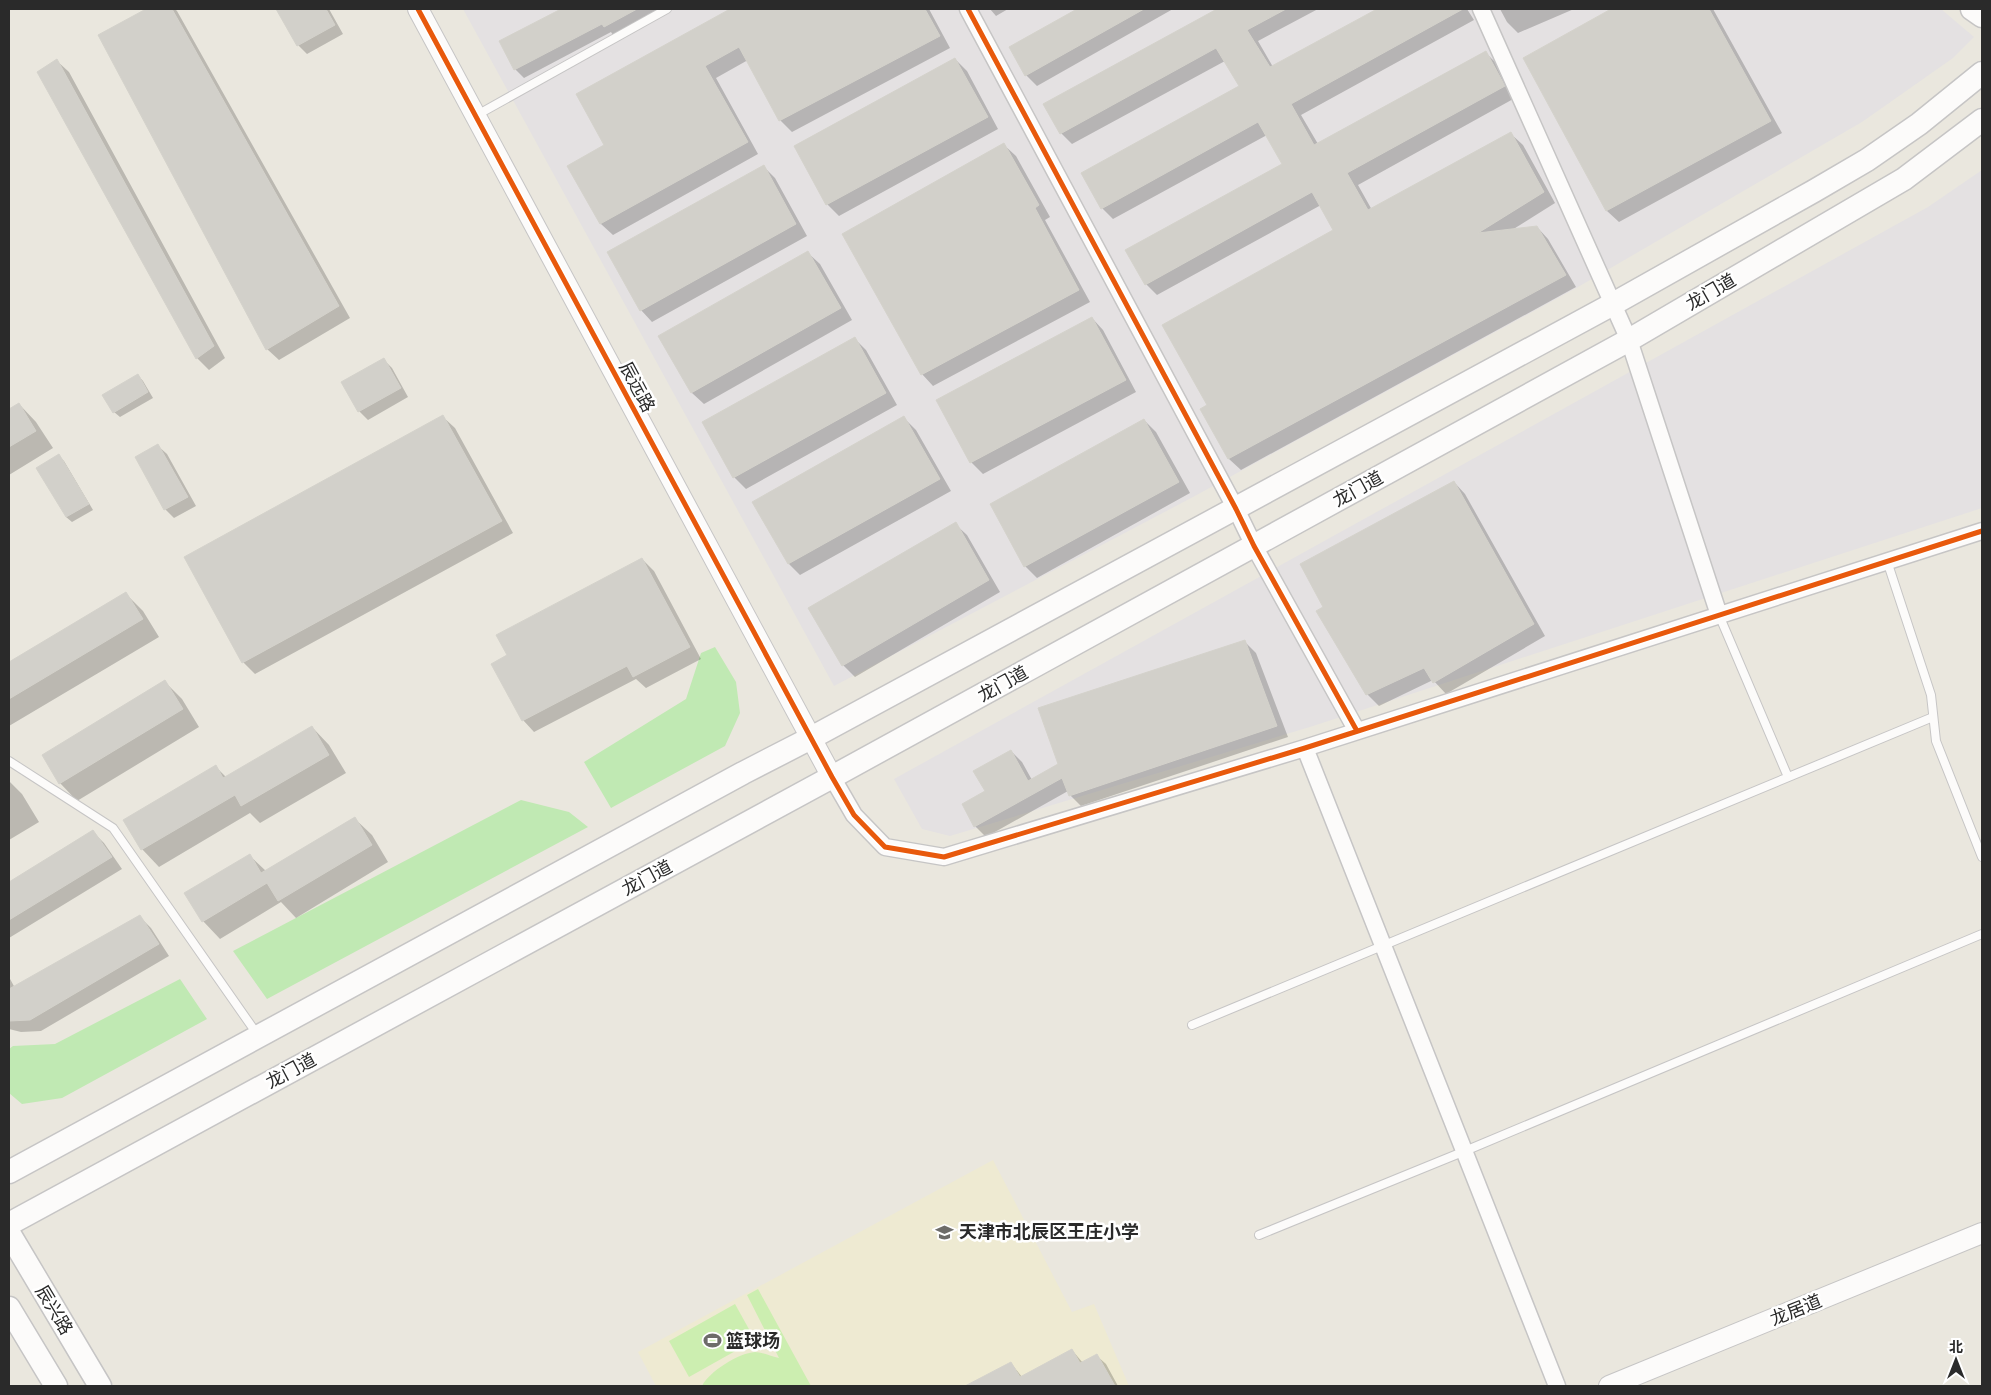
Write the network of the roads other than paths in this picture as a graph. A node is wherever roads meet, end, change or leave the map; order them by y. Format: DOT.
graph roads {
  1 [pos="418,9"];
  2 [pos="667,9"];
  3 [pos="968,9"];
  4 [pos="1482,9"];
  5 [pos="1972,9"];
  6 [pos="1982,16"];
  7 [pos="1982,72"];
  8 [pos="475,115"];
  9 [pos="1982,120"];
  10 [pos="1613,304"];
  11 [pos="1630,340"];
  12 [pos="1236,509"];
  13 [pos="1982,531"];
  14 [pos="1254,546"];
  15 [pos="1887,561"];
  16 [pos="1720,615"];
  17 [pos="1933,717"];
  18 [pos="1357,731"];
  19 [pos="811,738"];
  20 [pos="1305,748"];
  21 [pos="9,761"];
  22 [pos="832,777"];
  23 [pos="1788,777"];
  24 [pos="1982,857"];
  25 [pos="1982,934"];
  26 [pos="1384,946"];
  27 [pos="1192,1025"];
  28 [pos="259,1037"];
  29 [pos="1465,1152"];
  30 [pos="9,1172"];
  31 [pos="9,1224"];
  32 [pos="9,1233"];
  33 [pos="1982,1233"];
  34 [pos="1259,1235"];
  35 [pos="9,1308"];
  36 [pos="56,1386"];
  37 [pos="100,1386"];
  38 [pos="1558,1386"];
  39 [pos="1609,1386"];
  1 -- 8 [label="street, 辰远路"];
  2 -- 8 [label="lane"];
  3 -- 12 [label="street"];
  4 -- 10 [label="street"];
  5 -- 6 [label="main road"];
  7 -- 10 [label="main road, 龙门道"];
  8 -- 19 [label="street, 辰远路"];
  9 -- 11 [label="main road, 龙门道"];
  10 -- 11 [label="street"];
  10 -- 12 [label="main road, 龙门道"];
  11 -- 14 [label="main road, 龙门道"];
  11 -- 16 [label="street"];
  12 -- 14 [label="street"];
  12 -- 19 [label="main road, 龙门道"];
  13 -- 15 [label="street"];
  14 -- 18 [label="street"];
  14 -- 22 [label="main road, 龙门道"];
  15 -- 16 [label="street"];
  15 -- 17 [label="lane"];
  16 -- 18 [label="street"];
  16 -- 23 [label="lane"];
  17 -- 23 [label="lane"];
  17 -- 24 [label="lane"];
  18 -- 20 [label="street"];
  19 -- 22 [label="street, 辰远路"];
  19 -- 28 [label="main road, 龙门道"];
  20 -- 22 [label="street"];
  20 -- 26 [label="street"];
  21 -- 28 [label="lane"];
  22 -- 31 [label="main road, 龙门道"];
  23 -- 26 [label="lane"];
  25 -- 29 [label="lane"];
  26 -- 27 [label="lane"];
  26 -- 29 [label="street"];
  28 -- 30 [label="main road, 龙门道"];
  29 -- 34 [label="lane"];
  29 -- 38 [label="street"];
  32 -- 37 [label="main road, 辰兴路"];
  33 -- 39 [label="street, 龙居道"];
  35 -- 36 [label="main road"];
}
